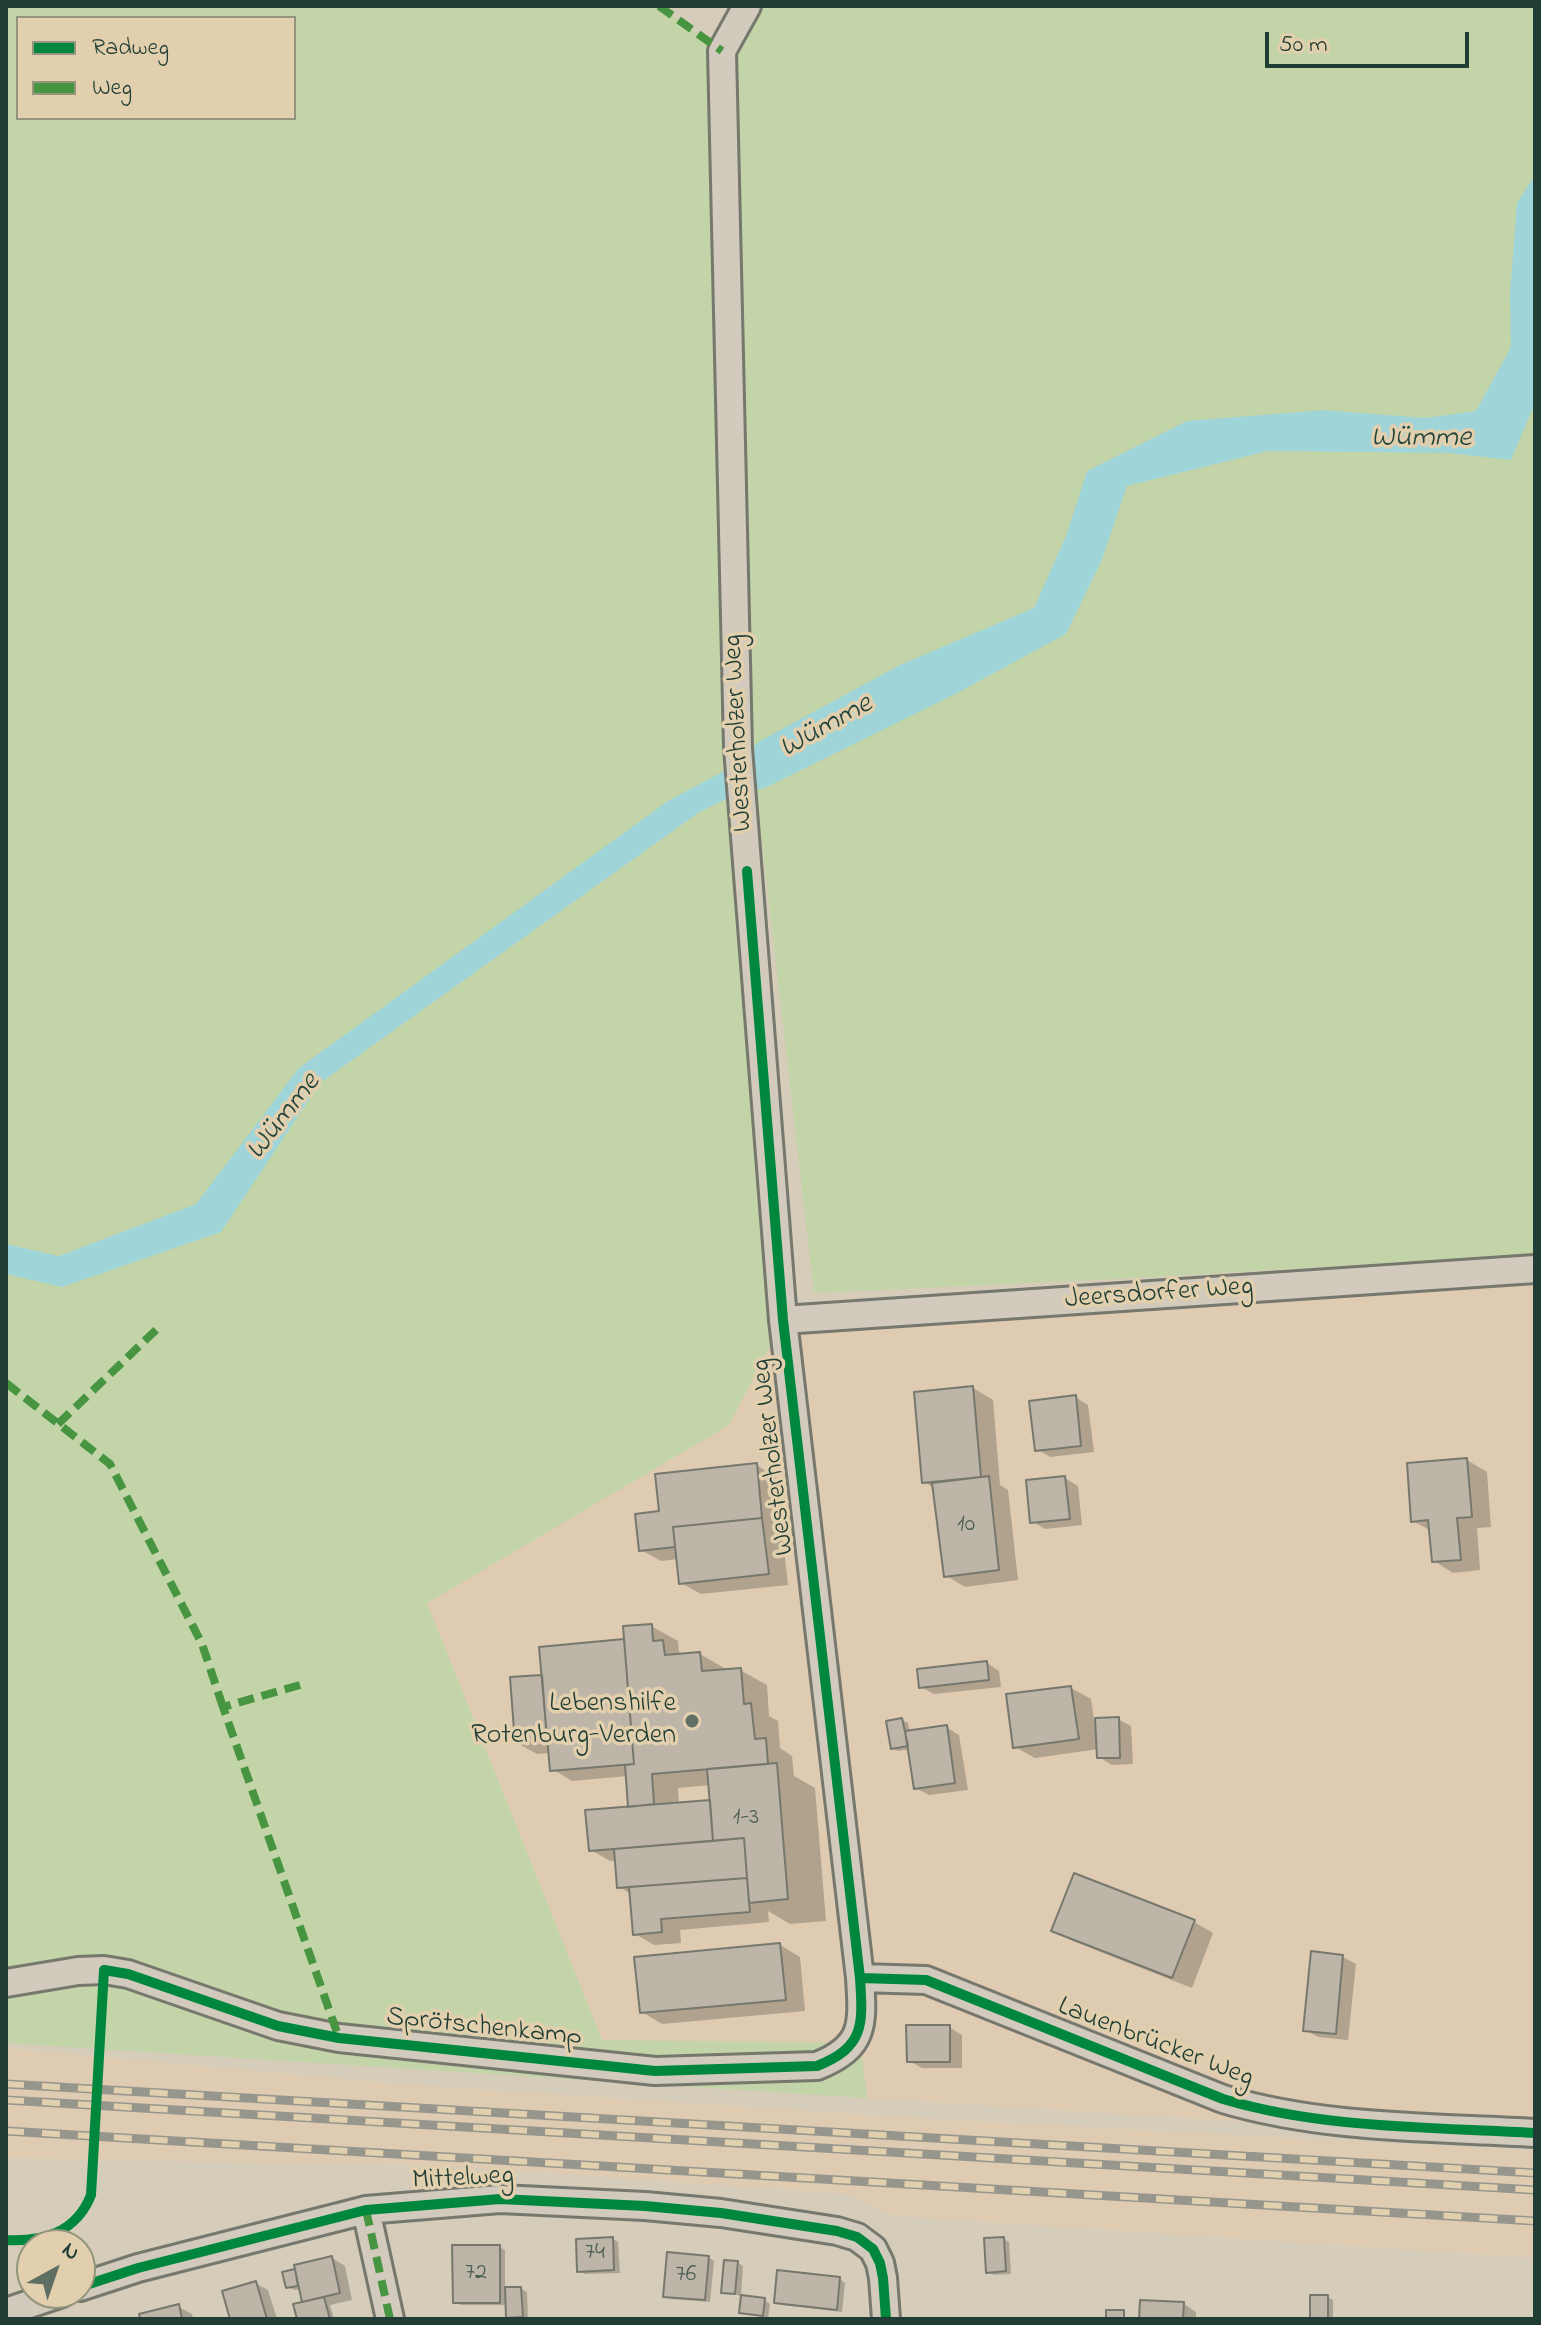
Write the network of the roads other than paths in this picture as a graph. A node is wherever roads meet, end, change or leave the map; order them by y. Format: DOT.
graph roads {
  1 [pos="747,6"];
  2 [pos="1535,1269"];
  3 [pos="783,1320"];
  4 [pos="860,1978"];
  5 [pos="6,1983"];
  6 [pos="857,2035"];
  7 [pos="1535,2133"];
  8 [pos="366,2210"];
  9 [pos="96,2282"];
  10 [pos="390,2319"];
  11 [pos="886,2319"];
  1 -- 3 [label="street, Westerholzer Weg"];
  2 -- 3 [label="street, Jeersdorfer Weg"];
  3 -- 4 [label="street, Westerholzer Weg"];
  4 -- 6 [label="street, Westerholzer Weg"];
  4 -- 7 [label="street, Lauenbrücker Weg"];
  5 -- 6 [label="street, Sprötschenkamp"];
  8 -- 9 [label="street, Mittelweg"];
  8 -- 10 [label="street"];
  8 -- 11 [label="street, Mittelweg"];
}
